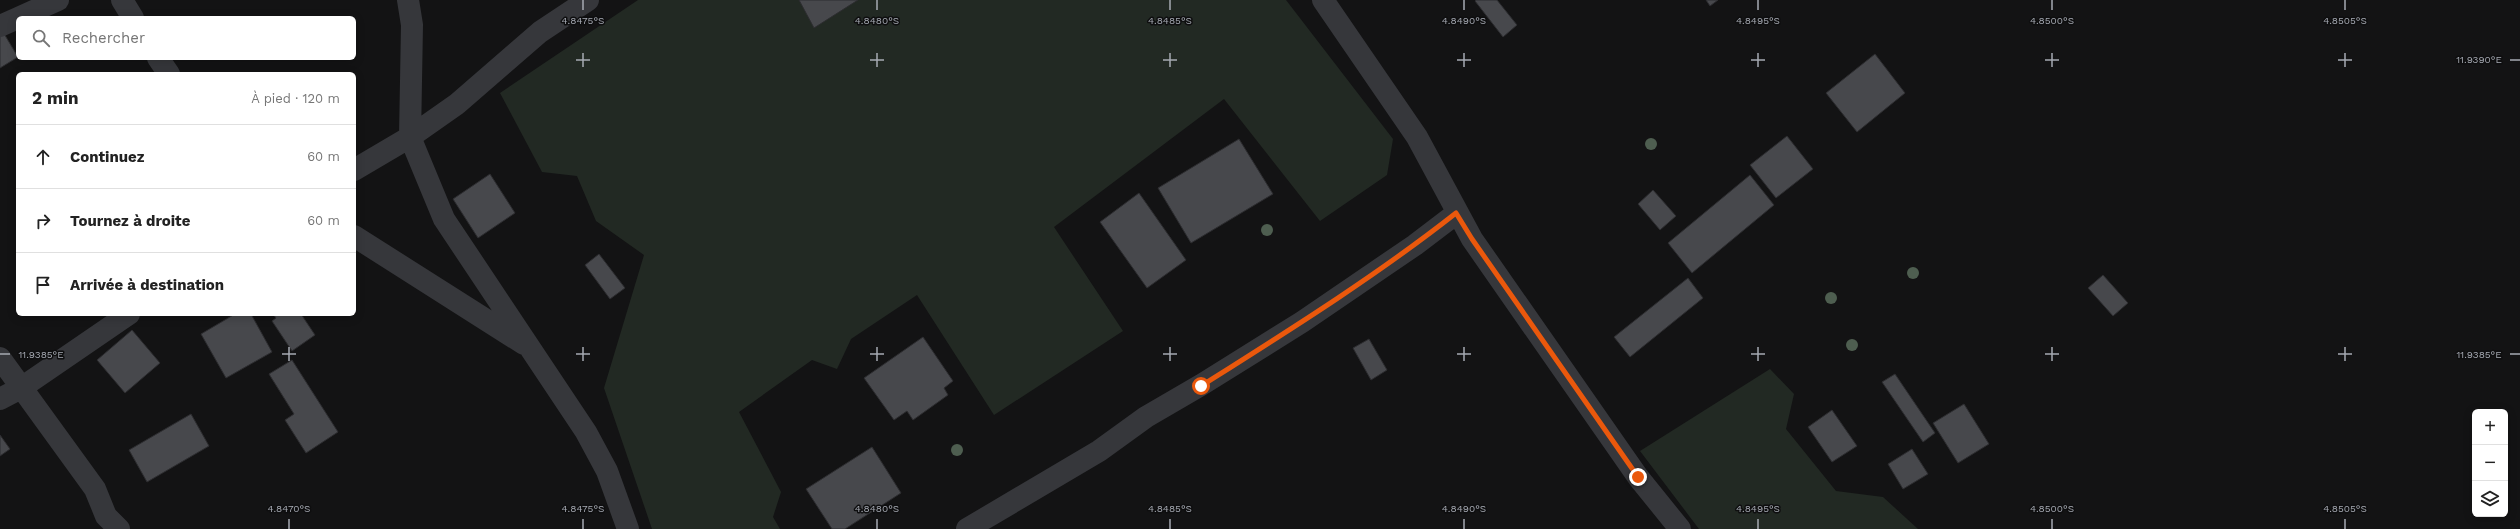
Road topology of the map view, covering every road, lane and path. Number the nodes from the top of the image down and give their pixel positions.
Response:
1 (58, 0) edge
2 (122, 0) edge
3 (408, 0) edge
4 (588, 0) edge
5 (1328, 2) edge
6 (22, 16) edge
7 (132, 16) edge
8 (16, 19) edge
9 (0, 26) edge
10 (159, 60) edge
11 (168, 72) edge
12 (410, 137) junction
13 (356, 169) edge
14 (1456, 213) junction
15 (356, 237) edge
16 (126, 316) edge
17 (530, 348) junction
18 (0, 358) edge
19 (21, 388) junction
20 (0, 399) edge
21 (119, 529) edge
22 (628, 529) edge
23 (967, 529) edge
24 (1680, 529) edge

1 - 6 street
2 - 7 street
3 - 12 street
4 - 12 street
5 - 14 street
8 - 9 street
10 - 11 street
12 - 13 street
12 - 17 street
14 - 23 street
14 - 24 street
15 - 17 street
16 - 19 street
17 - 22 street
18 - 19 street
19 - 20 street
19 - 21 street

